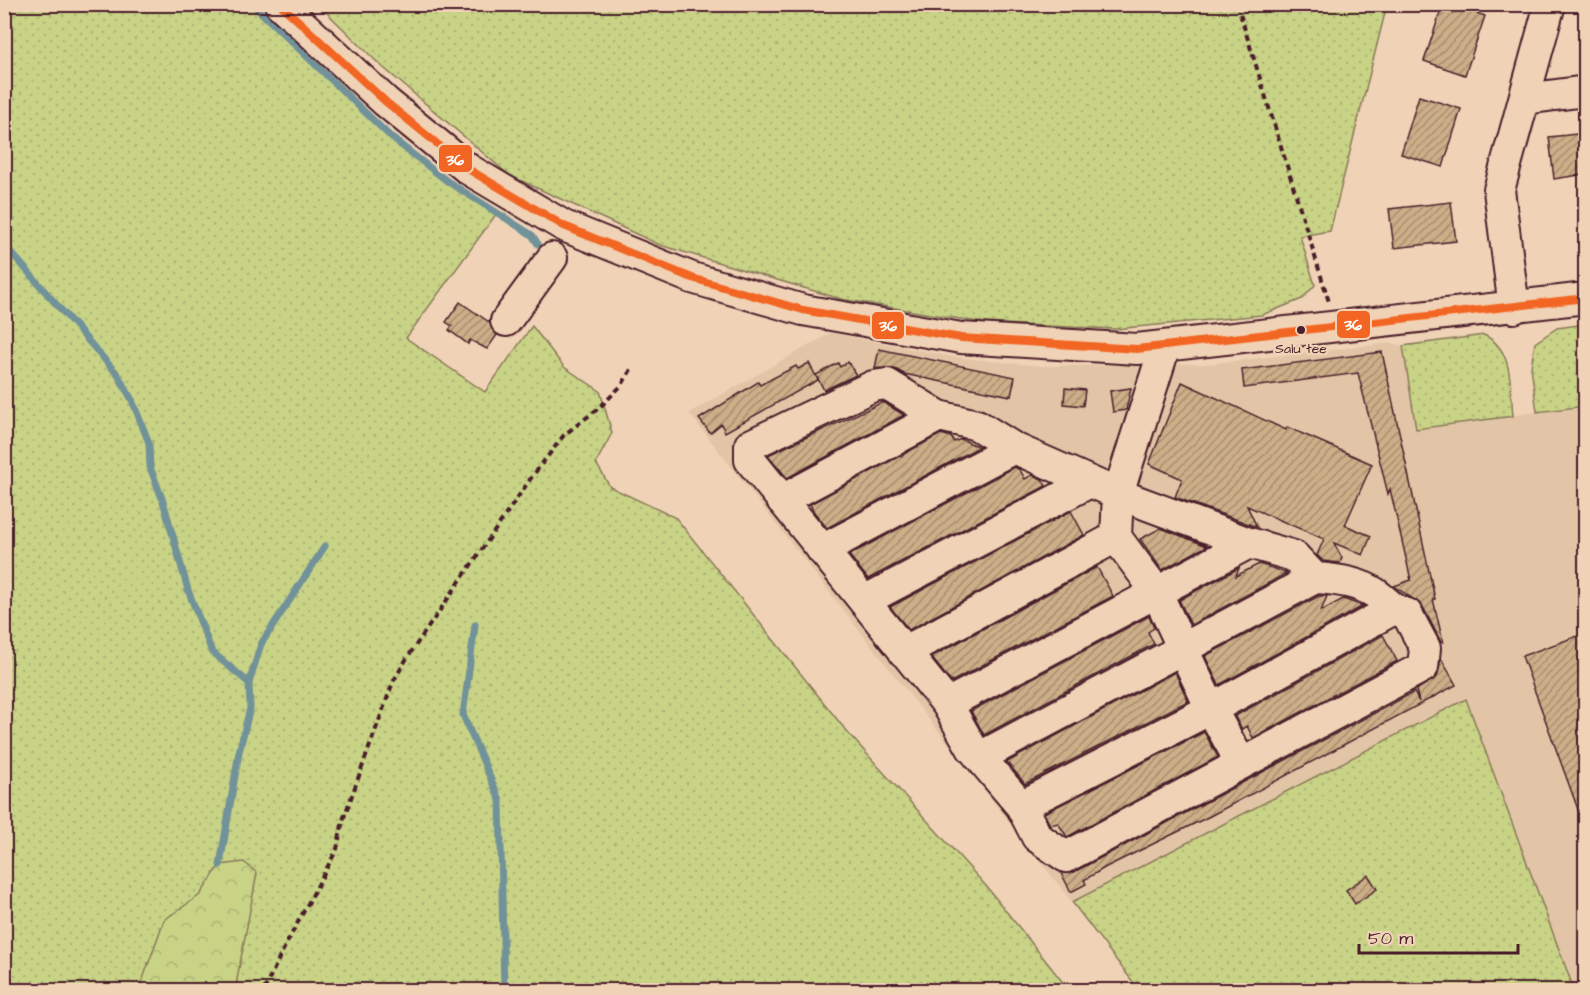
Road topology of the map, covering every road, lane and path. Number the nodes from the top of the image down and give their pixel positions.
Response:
1 (280, 4) edge
2 (1237, 4) edge
3 (1550, 4) edge
4 (1586, 92) edge
5 (1525, 99) junction
6 (552, 258) dead end
7 (1586, 298) edge
8 (1514, 308) junction
9 (506, 321) dead end
10 (1338, 327) junction
11 (1165, 346) junction
12 (633, 366) dead end
13 (939, 416) junction
14 (1014, 448) junction
15 (1090, 482) junction
16 (1118, 494) junction
17 (782, 500) junction
18 (1116, 537) junction
19 (1249, 543) junction
20 (822, 550) junction
21 (1315, 578) junction
22 (1156, 591) junction
23 (864, 601) junction
24 (1392, 610) junction
25 (1183, 650) junction
26 (904, 652) junction
27 (947, 704) junction
28 (1211, 709) junction
29 (980, 757) junction
30 (1241, 763) junction
31 (1021, 806) junction
32 (264, 990) edge

1 - 11 street
2 - 10 path
3 - 5 street
4 - 5 street
5 - 8 street
6 - 9 street
7 - 8 street
8 - 10 street
10 - 11 street
11 - 16 street
12 - 32 path
13 - 14 street
13 - 17 street
13 - 17 street
14 - 15 street
14 - 20 street
15 - 16 street
15 - 23 street
16 - 18 street
16 - 19 street
17 - 20 street
18 - 22 street
18 - 26 street
19 - 21 street
19 - 22 street
20 - 23 street
21 - 24 street
21 - 25 street
22 - 25 street
22 - 27 street
23 - 26 street
24 - 28 street
24 - 30 street
25 - 28 street
25 - 29 street
26 - 27 street
27 - 29 street
28 - 30 street
28 - 31 street
29 - 31 street
30 - 31 street

